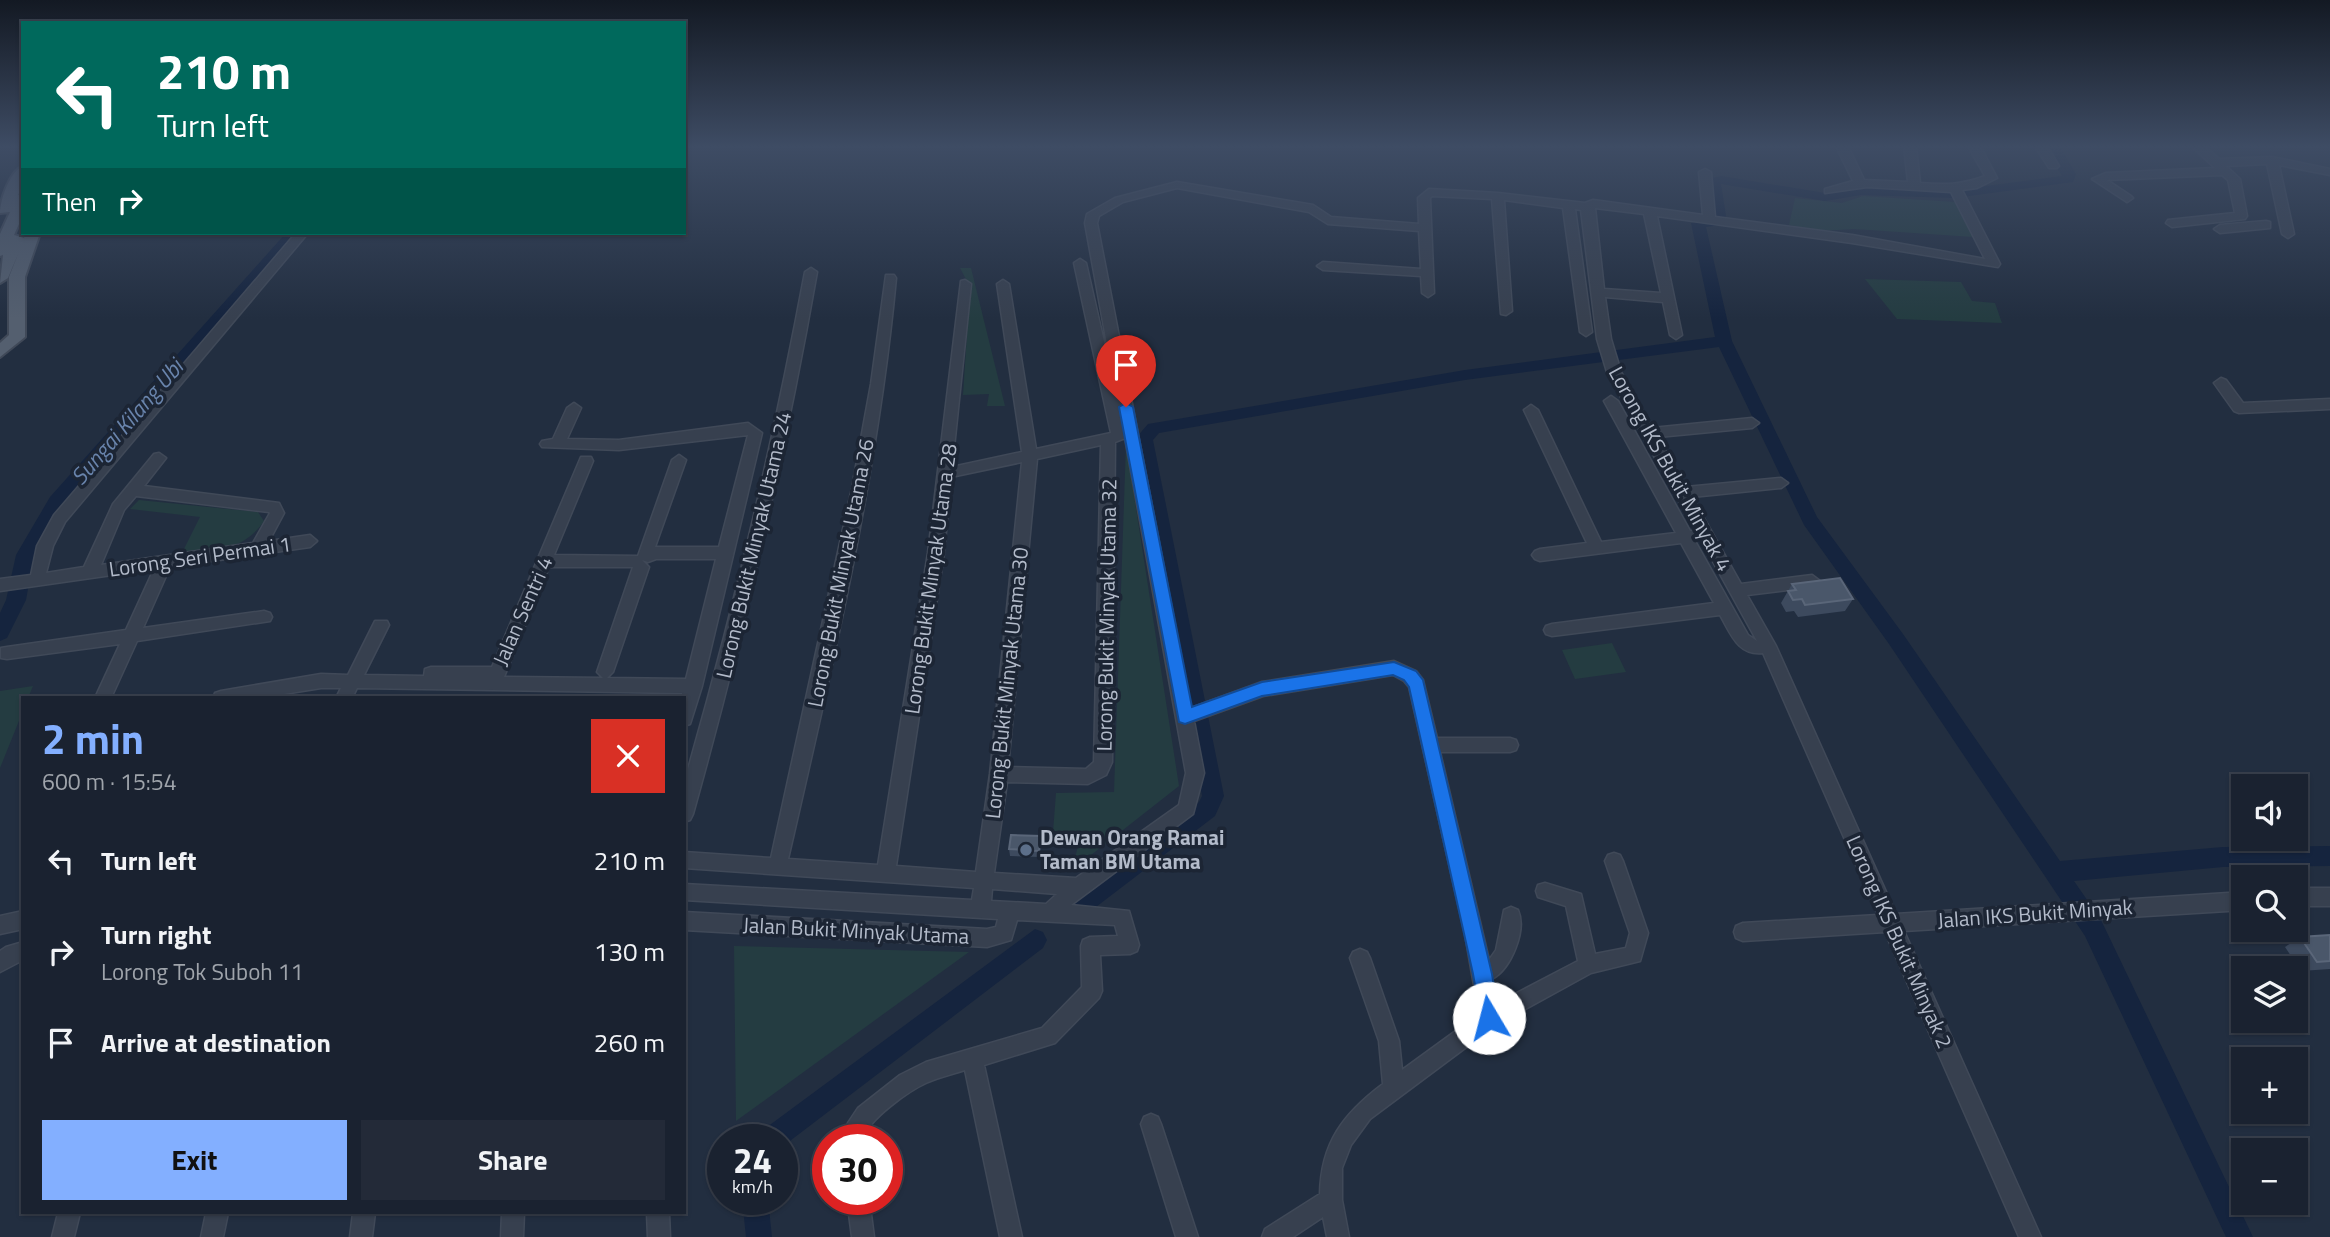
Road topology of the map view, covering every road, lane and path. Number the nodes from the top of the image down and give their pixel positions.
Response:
1 (10, 204) edge
2 (1112, 204) edge
3 (1278, 204) edge
4 (1424, 204) edge
5 (1499, 204) edge
6 (1559, 204) edge
7 (1711, 204) edge
8 (1963, 204) edge
9 (2239, 204) edge
10 (2281, 204) edge
11 (1569, 205) junction
12 (1590, 206) junction
13 (1650, 213) junction
14 (1714, 221) junction
15 (2266, 225) dead end
16 (1426, 228) junction
17 (21, 230) edge
18 (2288, 234) dead end
19 (32, 235) edge
20 (300, 235) edge
21 (0, 251) edge
22 (1080, 263) dead end
23 (1323, 265) dead end
24 (811, 272) dead end
25 (1427, 273) junction
26 (0, 278) edge
27 (890, 278) dead end
28 (965, 284) dead end
29 (1003, 284) dead end
30 (1428, 293) dead end
31 (1600, 293) junction
32 (1668, 298) junction
33 (1506, 311) dead end
34 (1586, 332) dead end
35 (1676, 335) dead end
36 (4, 348) edge
37 (2221, 383) dead end
38 (1611, 401) dead end
39 (2330, 404) edge
40 (574, 408) dead end
41 (1531, 410) dead end
42 (1752, 423) dead end
43 (1649, 433) junction
44 (1108, 440) junction
45 (1030, 456) junction
46 (159, 458) dead end
47 (679, 460) dead end
48 (586, 461) dead end
49 (947, 473) junction
50 (1781, 483) dead end
51 (131, 490) junction
52 (1683, 493) junction
53 (1706, 535) junction
54 (1685, 537) junction
55 (310, 541) dead end
56 (1597, 548) junction
57 (257, 549) junction
58 (1540, 555) dead end
59 (723, 558) junction
60 (644, 560) junction
61 (546, 561) junction
62 (164, 564) junction
63 (90, 572) junction
64 (1829, 579) edge
65 (35, 580) junction
66 (3, 585) edge
67 (1738, 590) junction
68 (1724, 608) junction
69 (264, 617) dead end
70 (381, 625) dead end
71 (1552, 630) dead end
72 (131, 637) junction
73 (1768, 646) junction
74 (7, 653) dead end
75 (605, 672) dead end
76 (401, 674) dead end
77 (353, 682) junction
78 (694, 686) junction
79 (721, 687) junction
80 (453, 692) edge
81 (559, 692) edge
82 (664, 692) edge
83 (104, 696) edge
84 (232, 696) edge
85 (345, 696) edge
86 (686, 712) edge
87 (1194, 713) junction
88 (1429, 745) junction
89 (1510, 745) dead end
90 (999, 774) junction
91 (686, 807) edge
92 (686, 860) edge
93 (1615, 861) dead end
94 (778, 865) junction
95 (886, 872) junction
96 (984, 880) junction
97 (1079, 887) junction
98 (1545, 891) dead end
99 (686, 892) edge
100 (2308, 897) edge
101 (2330, 897) edge
102 (2231, 902) edge
103 (980, 910) junction
104 (1009, 912) junction
105 (1050, 912) junction
106 (1511, 916) dead end
107 (21, 920) edge
108 (686, 921) edge
109 (1891, 923) junction
110 (0, 925) edge
111 (1743, 932) dead end
112 (21, 951) edge
113 (1360, 958) dead end
114 (0, 963) edge
115 (1588, 965) junction
116 (1483, 974) junction
117 (1489, 1018) junction
118 (973, 1059) junction
119 (1394, 1089) junction
120 (859, 1124) edge
121 (1150, 1124) dead end
122 (1331, 1200) junction
123 (69, 1214) edge
124 (217, 1214) edge
125 (364, 1214) edge
126 (513, 1214) edge
127 (658, 1214) edge
128 (860, 1215) edge
129 (63, 1237) edge
130 (212, 1237) edge
131 (361, 1237) edge
132 (512, 1237) edge
133 (659, 1237) edge
134 (863, 1237) edge
135 (1011, 1237) edge
136 (1187, 1237) edge
137 (1273, 1237) edge
138 (1338, 1237) edge
139 (2030, 1237) edge

1 - 21 main road
2 - 87 street
3 - 16 street
4 - 16 street
5 - 33 street
6 - 11 street
7 - 14 street
8 - 14 street
9 - 15 street
10 - 18 street
11 - 12 street
11 - 34 street
12 - 13 street
12 - 31 street, Lorong IKS Bukit Minyak 4
13 - 14 street
13 - 32 street
16 - 25 street
17 - 26 main road
19 - 36 main road
20 - 65 street
22 - 44 street, Lorong Bukit Minyak Utama 32
23 - 25 street
24 - 79 street, Lorong Bukit Minyak Utama 24
25 - 30 street
27 - 94 street, Lorong Bukit Minyak Utama 26
28 - 49 street, Lorong Bukit Minyak Utama 28
29 - 45 street, Lorong Bukit Minyak Utama 30
31 - 32 street
31 - 43 street, Lorong IKS Bukit Minyak 4
32 - 35 street
37 - 39 street
38 - 54 street
40 - 59 street
41 - 56 street
42 - 43 street
43 - 52 street, Lorong IKS Bukit Minyak 4
44 - 45 street
44 - 90 street, Lorong Bukit Minyak Utama 32
45 - 49 street
45 - 90 street, Lorong Bukit Minyak Utama 30
46 - 51 street, Lorong Seri Permai 1
47 - 60 street
48 - 61 street, Jalan Sentri 4
49 - 95 street, Lorong Bukit Minyak Utama 28
50 - 52 street
51 - 57 street
51 - 63 street, Lorong Seri Permai 1
52 - 53 street, Lorong IKS Bukit Minyak 4
53 - 54 street
53 - 67 street, Lorong IKS Bukit Minyak 4
54 - 56 street
54 - 68 street
55 - 57 street, Lorong Seri Permai 1
56 - 58 street
57 - 62 street, Lorong Seri Permai 1
59 - 60 street
59 - 78 street
60 - 61 street
60 - 75 street
61 - 76 street, Jalan Sentri 4
62 - 63 street, Lorong Seri Permai 1
62 - 72 street
63 - 65 street, Lorong Seri Permai 1
64 - 67 street
65 - 66 street, Lorong Seri Permai 1
67 - 73 street, Lorong IKS Bukit Minyak 4
68 - 71 street
68 - 73 street
69 - 72 street
70 - 77 street
72 - 74 street
72 - 83 street
73 - 109 street, Lorong IKS Bukit Minyak 2
77 - 80 street
77 - 84 street
77 - 85 street
78 - 79 street
78 - 82 street
78 - 86 street
79 - 91 street, Lorong Bukit Minyak Utama 24
80 - 81 street
81 - 82 street
87 - 88 street
87 - 97 street
88 - 89 street
88 - 116 street
90 - 96 street, Lorong Bukit Minyak Utama 30
92 - 94 street
93 - 115 street
94 - 95 street
95 - 96 street
96 - 97 street
96 - 103 street, Lorong Bukit Minyak Utama 30
97 - 105 street
98 - 115 street
99 - 103 street, Jalan Bukit Minyak Utama
100 - 101 street
102 - 109 street, Jalan IKS Bukit Minyak
103 - 104 street, Jalan Bukit Minyak Utama
104 - 105 street, Jalan Bukit Minyak Utama
104 - 108 street, Jalan Bukit Minyak Utama
105 - 118 street, Jalan Bukit Minyak Utama
106 - 116 street
107 - 110 street
109 - 111 street, Jalan IKS Bukit Minyak
109 - 139 street, Lorong IKS Bukit Minyak 2
112 - 114 street
113 - 119 street
115 - 117 street
116 - 117 street
117 - 119 street
118 - 120 street
118 - 135 street
119 - 122 street
121 - 136 street
122 - 137 street
122 - 138 street
123 - 129 street
124 - 130 street
125 - 131 street
126 - 132 street
127 - 133 street
128 - 134 street

